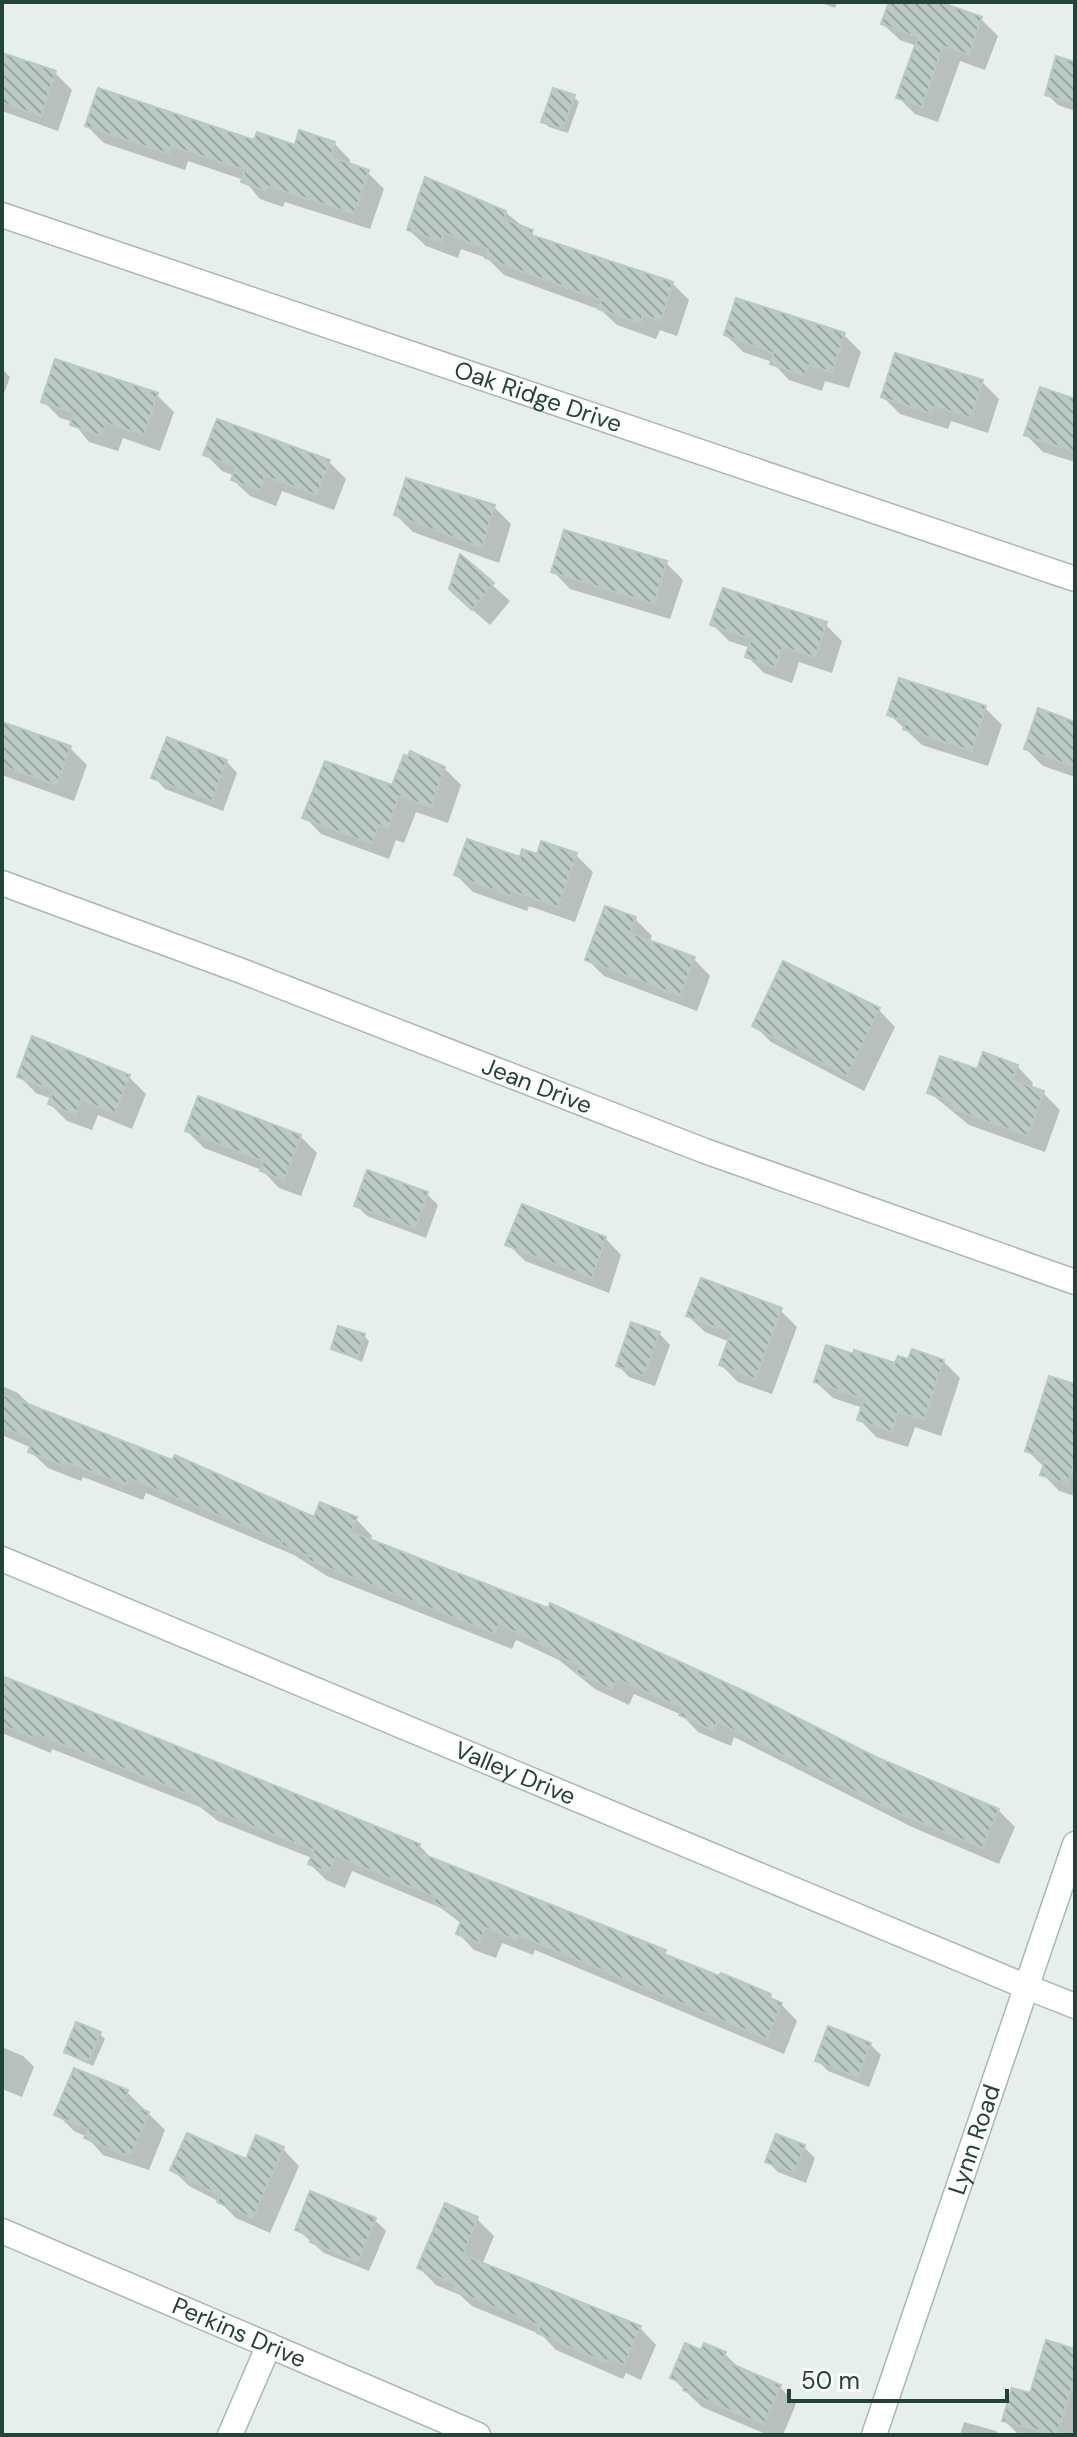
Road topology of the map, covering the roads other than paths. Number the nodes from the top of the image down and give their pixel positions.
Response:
1 (2, 215) edge
2 (1075, 579) edge
3 (2, 883) edge
4 (1075, 1282) edge
5 (2, 1559) edge
6 (1075, 1844) edge
7 (1027, 1987) junction
8 (1075, 2006) edge
9 (2, 2231) edge
10 (269, 2345) junction
11 (230, 2435) edge
12 (478, 2435) edge
13 (874, 2435) edge

1 - 2 street, Oak Ridge Drive
3 - 4 street, Jean Drive
5 - 7 street, Valley Drive
6 - 7 street, Lynn Road
7 - 8 street, Valley Drive
7 - 13 street, Lynn Road
9 - 10 street, Perkins Drive
10 - 11 street
10 - 12 street, Perkins Drive

